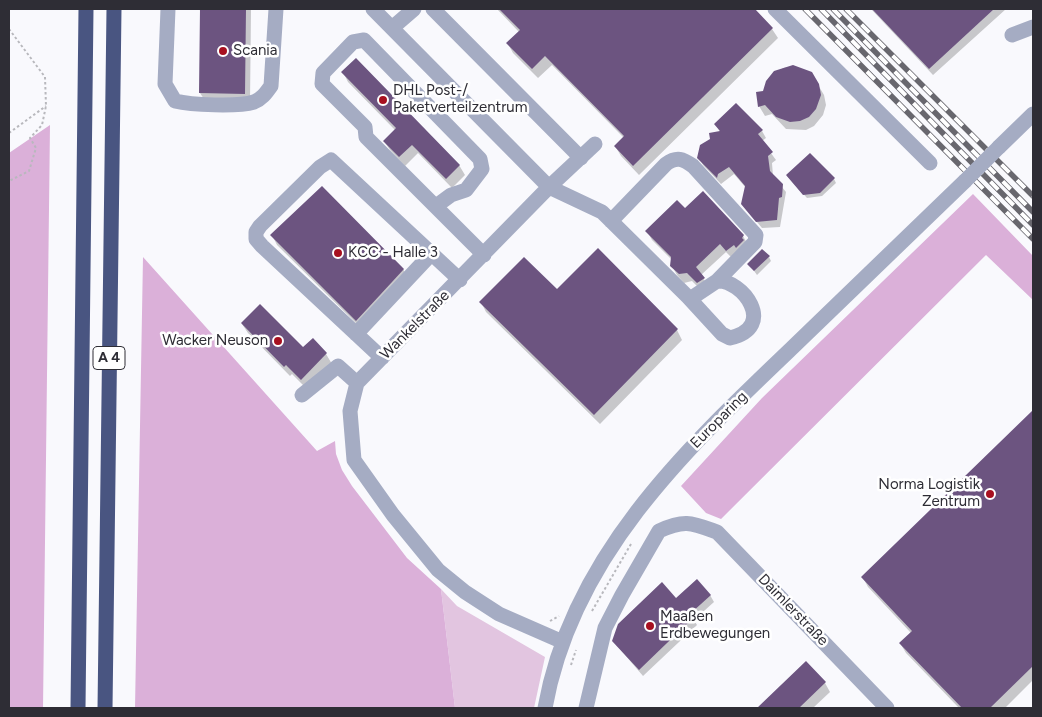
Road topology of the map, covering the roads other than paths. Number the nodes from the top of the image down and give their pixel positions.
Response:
1 (86, 9) edge
2 (114, 9) edge
3 (168, 9) edge
4 (276, 9) edge
5 (373, 9) edge
6 (414, 9) edge
7 (433, 9) edge
8 (775, 9) edge
9 (1033, 27) edge
10 (392, 28) junction
11 (1012, 35) dead end
12 (1033, 114) edge
13 (595, 144) dead end
14 (581, 158) junction
15 (930, 163) dead end
16 (550, 187) junction
17 (436, 206) junction
18 (611, 221) junction
19 (432, 253) junction
20 (484, 255) junction
21 (460, 280) junction
22 (717, 281) junction
23 (688, 297) junction
24 (356, 334) junction
25 (382, 358) junction
26 (358, 383) junction
27 (302, 395) dead end
28 (563, 642) junction
29 (78, 708) edge
30 (105, 708) edge
31 (545, 708) edge
32 (586, 708) edge
33 (887, 708) edge

1 - 29 highway, A 4
2 - 30 highway, A 4
3 - 4 street
5 - 10 street
6 - 10 street
7 - 14 street
8 - 15 street
9 - 11 street
10 - 16 street
12 - 28 street, Europaring, bridge
13 - 14 street, Wankelstraße
14 - 16 street, Wankelstraße
16 - 18 street
16 - 20 street, Wankelstraße
17 - 17 street
17 - 20 street
18 - 22 street
18 - 23 street
19 - 21 street
19 - 24 street
19 - 24 street
20 - 21 street, Wankelstraße
21 - 25 street, Wankelstraße
22 - 23 street
22 - 23 street
24 - 25 street
25 - 26 street, Wankelstraße
26 - 27 street
26 - 28 street, Wankelstraße
28 - 31 street, Europaring
32 - 33 street, Daimlerstraße

